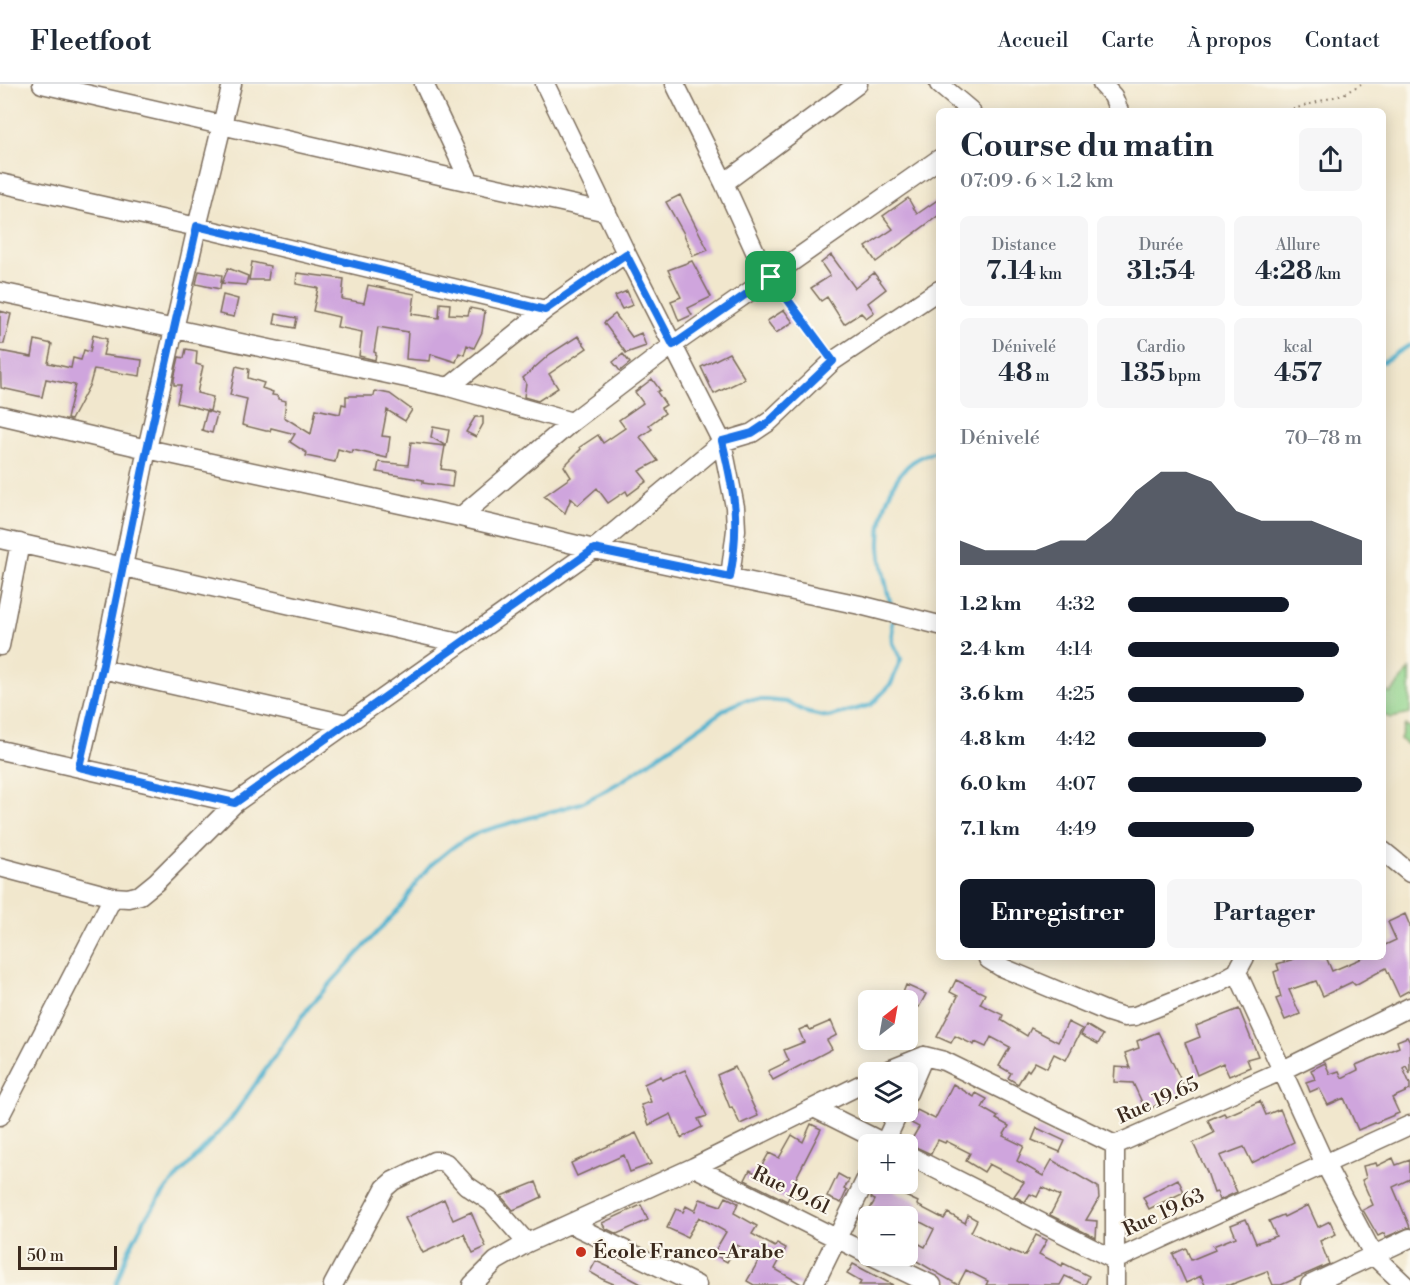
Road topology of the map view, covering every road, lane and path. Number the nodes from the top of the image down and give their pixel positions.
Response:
1 (42, 84) edge
2 (124, 84) edge
3 (232, 84) edge
4 (424, 84) edge
5 (545, 84) edge
6 (858, 84) edge
7 (939, 84) edge
8 (1102, 84) edge
9 (1361, 84) edge
10 (682, 87) edge
11 (120, 102) junction
12 (967, 108) edge
13 (1118, 108) edge
14 (1297, 108) edge
15 (223, 125) junction
16 (936, 161) edge
17 (470, 182) junction
18 (0, 183) edge
19 (724, 183) junction
20 (607, 212) junction
21 (197, 226) junction
22 (626, 254) junction
23 (770, 279) junction
24 (0, 292) edge
25 (936, 292) edge
26 (545, 310) junction
27 (174, 330) junction
28 (673, 345) junction
29 (833, 361) junction
30 (449, 387) junction
31 (0, 415) edge
32 (572, 422) junction
33 (722, 441) junction
34 (147, 449) junction
35 (460, 517) junction
36 (0, 539) edge
37 (20, 543) junction
38 (594, 549) junction
39 (124, 566) junction
40 (730, 577) junction
41 (936, 624) edge
42 (459, 643) junction
43 (0, 646) edge
44 (102, 669) junction
45 (346, 724) junction
46 (0, 750) edge
47 (79, 767) junction
48 (235, 803) junction
49 (1387, 860) edge
50 (1, 870) edge
51 (1410, 873) edge
52 (113, 897) junction
53 (990, 960) edge
54 (1241, 965) edge
55 (1410, 1007) edge
56 (924, 1056) junction
57 (909, 1062) edge
58 (918, 1070) edge
59 (1283, 1070) junction
60 (858, 1086) edge
61 (814, 1108) junction
62 (0, 1116) edge
63 (1410, 1125) edge
64 (865, 1134) edge
65 (1115, 1145) junction
66 (918, 1160) edge
67 (1325, 1164) junction
68 (694, 1167) junction
69 (859, 1194) edge
70 (571, 1224) junction
71 (837, 1238) junction
72 (1410, 1238) edge
73 (527, 1244) junction
74 (858, 1249) edge
75 (1374, 1256) junction
76 (1115, 1260) junction
77 (893, 1266) edge
78 (333, 1285) edge
79 (472, 1285) edge
80 (697, 1285) edge
81 (814, 1285) edge
82 (932, 1285) edge
83 (1115, 1285) edge
84 (1310, 1285) edge
85 (1405, 1285) edge

1 - 11 street
2 - 11 street
3 - 15 street
4 - 17 street
5 - 20 street
6 - 19 street
7 - 12 street
8 - 13 street
9 - 14 path
10 - 19 street
11 - 15 street
15 - 17 street
15 - 21 street
16 - 23 street
17 - 20 street
18 - 21 street
19 - 23 street
20 - 22 street
21 - 26 street
21 - 27 street
22 - 26 street
22 - 28 street
23 - 28 street
23 - 29 path
24 - 27 street
25 - 29 street
26 - 30 street
27 - 30 street
27 - 34 street
28 - 32 street
28 - 33 street
29 - 33 street
30 - 32 street
31 - 34 street
32 - 35 street
33 - 38 street
33 - 40 street
34 - 35 street
34 - 39 street
35 - 38 street
36 - 37 street
37 - 39 street
37 - 43 street
38 - 40 street
38 - 42 street
39 - 42 street
39 - 44 street
40 - 41 street
42 - 45 street
44 - 45 street
44 - 47 street
45 - 48 street
46 - 47 street
47 - 48 street
48 - 52 street
49 - 51 street
50 - 52 street
52 - 62 street
53 - 54 street
54 - 59 street
55 - 59 street, Rue 19.65
56 - 57 street
56 - 58 street
56 - 65 street, Rue 19.65
59 - 65 street, Rue 19.65
59 - 67 street
60 - 61 street
61 - 64 street
61 - 68 street
63 - 67 street, Rue 19.63
65 - 76 street
66 - 76 street, Rue 19.63
67 - 75 street
67 - 76 street, Rue 19.63
68 - 70 street
68 - 71 street, Rue 19.61
69 - 71 street
70 - 73 street
70 - 80 street
71 - 74 street, Rue 19.61
71 - 81 street
72 - 75 street
73 - 78 street
73 - 79 street
75 - 84 street
75 - 85 street
76 - 83 street
77 - 82 street, Rue 19.61

